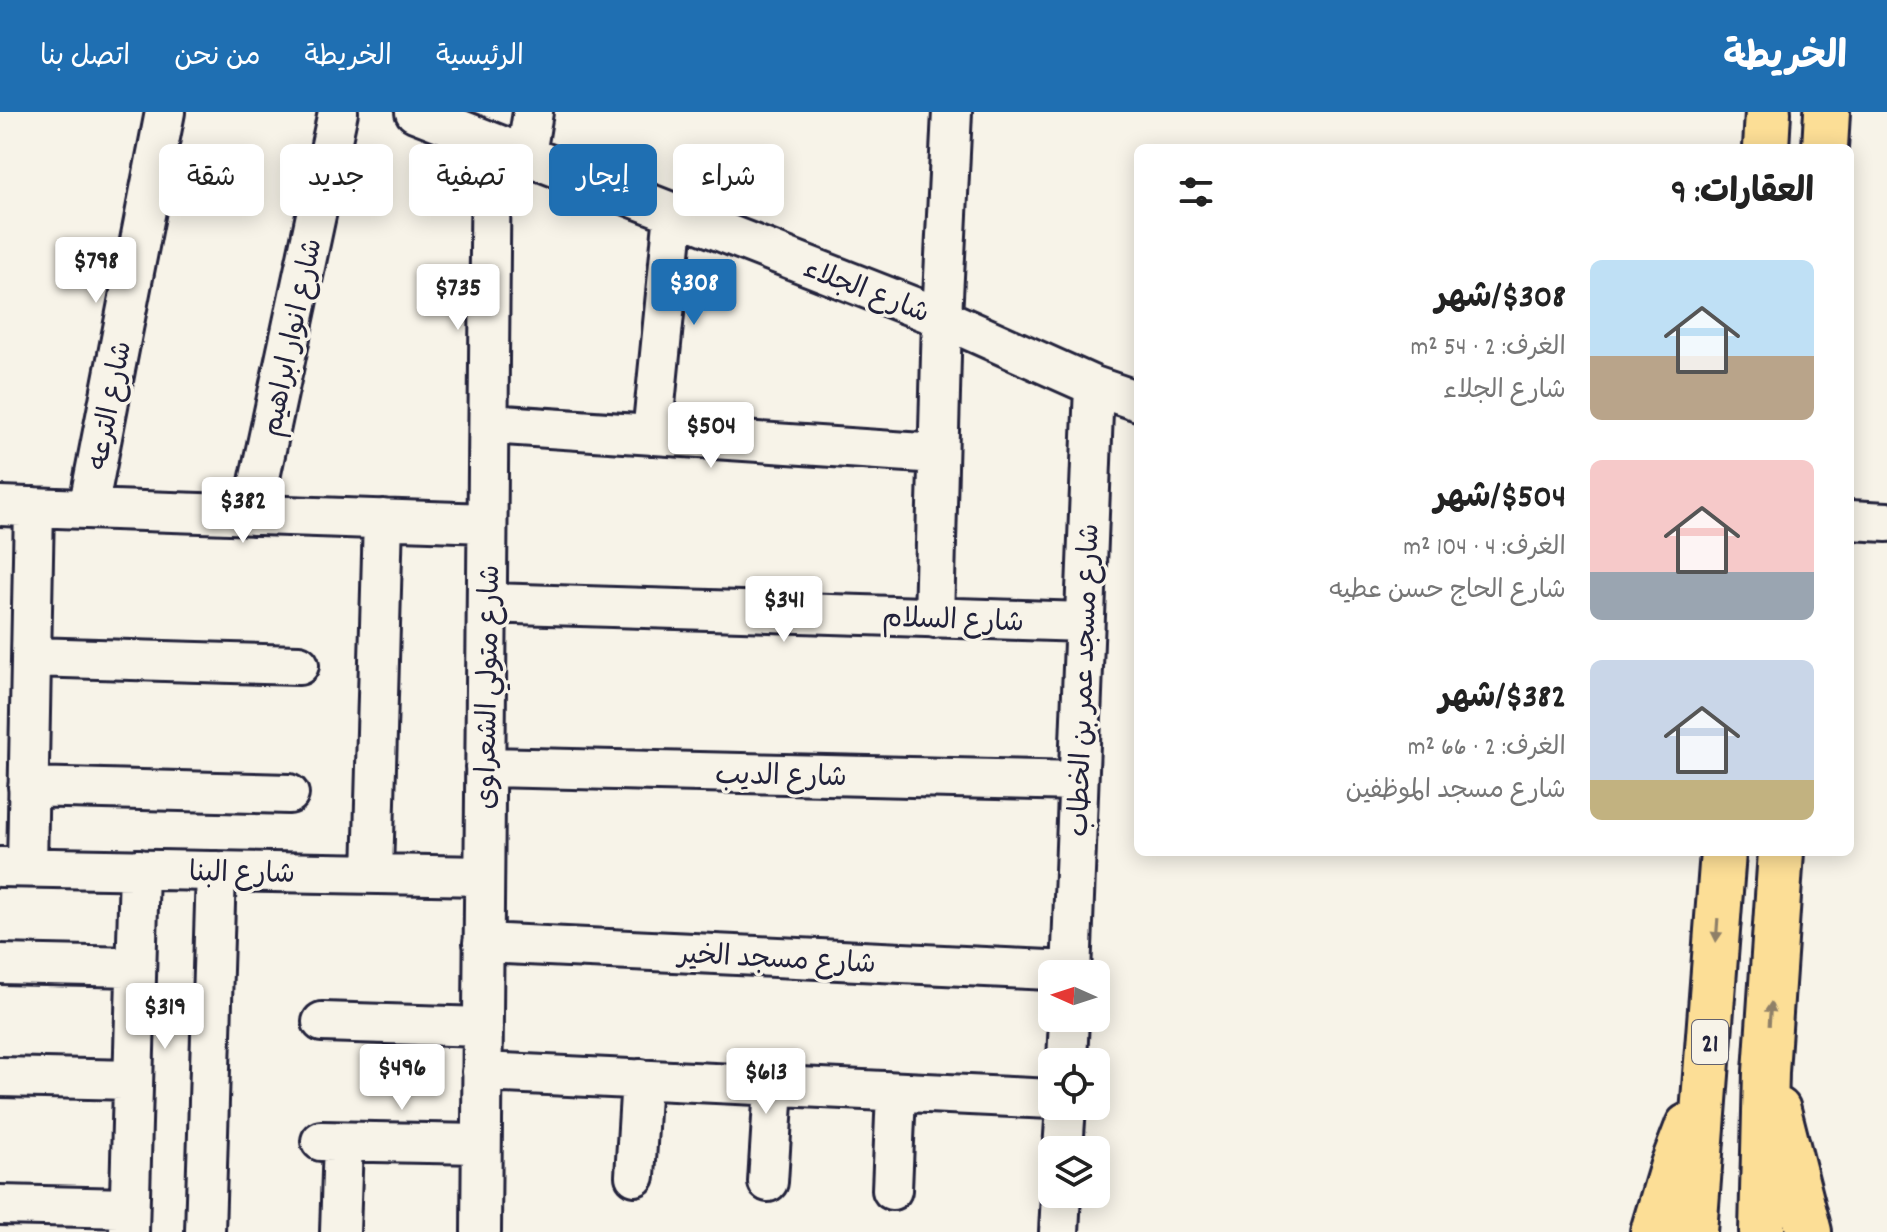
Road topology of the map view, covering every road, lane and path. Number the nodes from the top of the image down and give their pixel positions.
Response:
1 (165, 112) edge
2 (338, 112) edge
3 (415, 112) edge
4 (533, 112) edge
5 (952, 112) edge
6 (1768, 112) edge
7 (1827, 112) edge
8 (491, 142) junction
9 (496, 144) edge
10 (528, 144) edge
11 (1766, 144) edge
12 (1825, 144) edge
13 (533, 158) edge
14 (673, 213) edge
15 (674, 216) edge
16 (682, 216) edge
17 (942, 318) junction
18 (1094, 386) junction
19 (1134, 400) edge
20 (489, 424) junction
21 (652, 435) junction
22 (938, 454) junction
23 (17, 506) edge
24 (88, 509) junction
25 (252, 515) junction
26 (383, 519) junction
27 (1854, 520) edge
28 (1887, 522) edge
29 (487, 523) junction
30 (487, 603) junction
31 (934, 618) junction
32 (1084, 622) junction
33 (31, 657) junction
34 (299, 665) dead end
35 (485, 767) junction
36 (1078, 781) junction
37 (28, 787) junction
38 (289, 794) dead end
39 (1723, 856) edge
40 (1781, 856) edge
41 (14, 867) edge
42 (139, 869) junction
43 (216, 871) junction
44 (373, 873) junction
45 (484, 876) junction
46 (483, 943) junction
47 (1071, 960) edge
48 (0, 964) edge
49 (136, 967) junction
50 (1038, 971) edge
51 (322, 1022) dead end
52 (483, 1027) junction
53 (482, 1072) junction
54 (1766, 1072) junction
55 (1708, 1075) junction
56 (0, 1077) edge
57 (641, 1079) junction
58 (133, 1080) junction
59 (774, 1086) junction
60 (896, 1092) junction
61 (1038, 1098) edge
62 (481, 1144) junction
63 (635, 1176) dead end
64 (768, 1182) dead end
65 (892, 1190) dead end
66 (0, 1205) edge
67 (1060, 1208) edge
68 (129, 1220) edge
69 (205, 1232) edge
70 (340, 1232) edge
71 (481, 1232) edge
72 (1059, 1232) edge
73 (1653, 1232) edge
74 (1694, 1232) edge
75 (1762, 1232) edge
76 (1809, 1232) edge

1 - 24 street, شارع الترعه
2 - 25 street, شارع انوار ابراهيم
3 - 8 street, شارع الجلاء
4 - 10 street
5 - 17 street
6 - 11 highway
7 - 12 highway
8 - 9 street, شارع الجلاء
8 - 20 street, شارع متولي الشعراوى
13 - 14 street, شارع الجلاء
15 - 21 street
16 - 17 street, شارع الجلاء
17 - 18 street, شارع الجلاء
17 - 22 street
18 - 19 street, شارع الجلاء
18 - 32 street, شارع مسجد عمر بن الخطاب
20 - 21 street
20 - 29 street, شارع متولي الشعراوى
21 - 22 street
22 - 31 street
23 - 24 street
23 - 33 street
24 - 25 street
25 - 26 street
26 - 29 street
26 - 44 street
27 - 28 street
29 - 30 street, شارع متولي الشعراوى
30 - 31 street, شارع السلام
30 - 35 street, شارع متولي الشعراوى
31 - 32 street, شارع السلام
32 - 36 street, شارع مسجد عمر بن الخطاب
33 - 34 street
33 - 37 street
35 - 36 street, شارع الديب
35 - 45 street, شارع متولي الشعراوى
36 - 47 street, شارع مسجد عمر بن الخطاب
37 - 38 street
37 - 41 street
39 -> 55 highway, 21
54 -> 40 highway, 21
41 - 42 street, شارع البنا
42 - 43 street, شارع البنا
42 - 49 street
43 - 44 street, شارع البنا
43 - 69 street
44 - 45 street, شارع البنا
45 - 46 street, شارع متولي الشعراوى
46 - 50 street, شارع مسجد الخير
46 - 52 street, شارع متولي الشعراوى
48 - 49 street
49 - 58 street
51 - 52 street
52 - 53 street, شارع متولي الشعراوى
53 - 57 street
53 - 62 street, شارع متولي الشعراوى
54 - 75 highway, 21
54 - 76 highway
55 - 73 highway
55 - 74 highway, 21
56 - 58 street
57 - 59 street
57 - 63 street
58 - 68 street
59 - 60 street
59 - 64 street
60 - 61 street
60 - 65 street
62 - 70 street
62 - 71 street, شارع متولي الشعراوى
66 - 68 street
67 - 72 street

